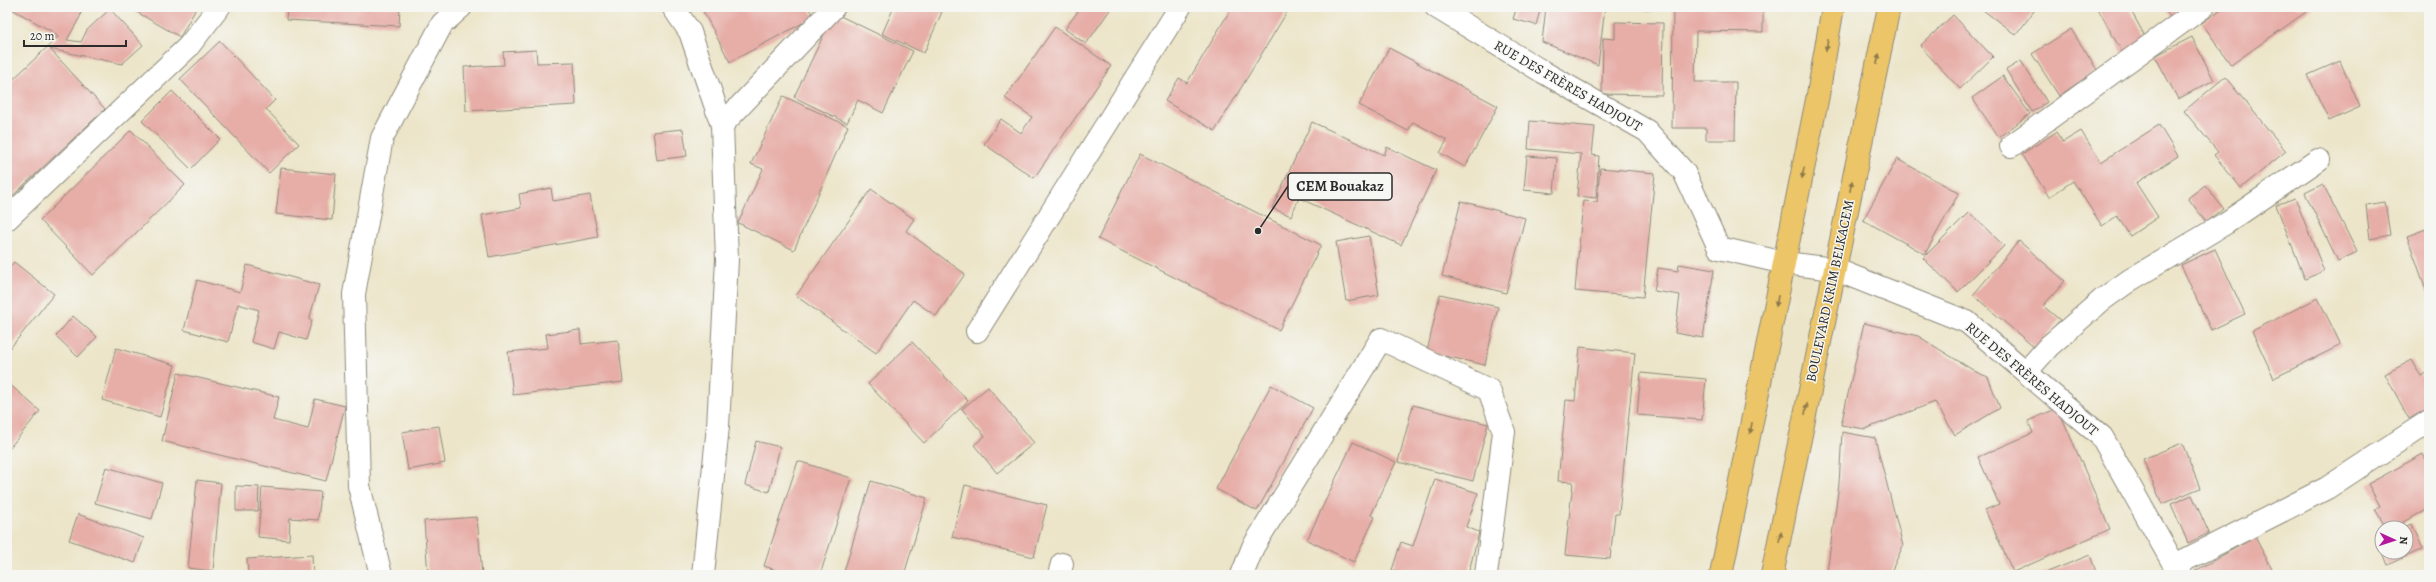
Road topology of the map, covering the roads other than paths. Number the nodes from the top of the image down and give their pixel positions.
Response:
1 (219, 7) edge
2 (461, 7) edge
3 (673, 7) edge
4 (834, 7) edge
5 (1180, 7) edge
6 (1436, 7) edge
7 (1834, 7) edge
8 (1889, 7) edge
9 (2203, 7) edge
10 (722, 125) junction
11 (2011, 146) dead end
12 (2318, 160) dead end
13 (7, 220) edge
14 (1784, 263) junction
15 (1834, 269) junction
16 (977, 331) dead end
17 (2026, 372) junction
18 (2429, 422) edge
19 (2177, 570) edge
20 (380, 575) edge
21 (703, 575) edge
22 (1242, 575) edge
23 (1486, 575) edge
24 (1721, 575) edge
25 (1772, 575) edge

1 - 13 street
2 - 20 street
3 - 10 street
4 - 10 street
5 - 16 street
6 - 14 street, RUE DES FRÈRES HADJOUT
7 -> 14 main road
15 -> 8 main road, BOULEVARD KRIM BELKACEM
9 - 11 street
10 - 21 street
12 - 17 street
14 - 15 street, RUE DES FRÈRES HADJOUT
14 -> 24 main road
15 - 17 street, RUE DES FRÈRES HADJOUT
25 -> 15 main road, BOULEVARD KRIM BELKACEM
17 - 19 street, RUE DES FRÈRES HADJOUT
18 - 19 street
22 - 23 street

